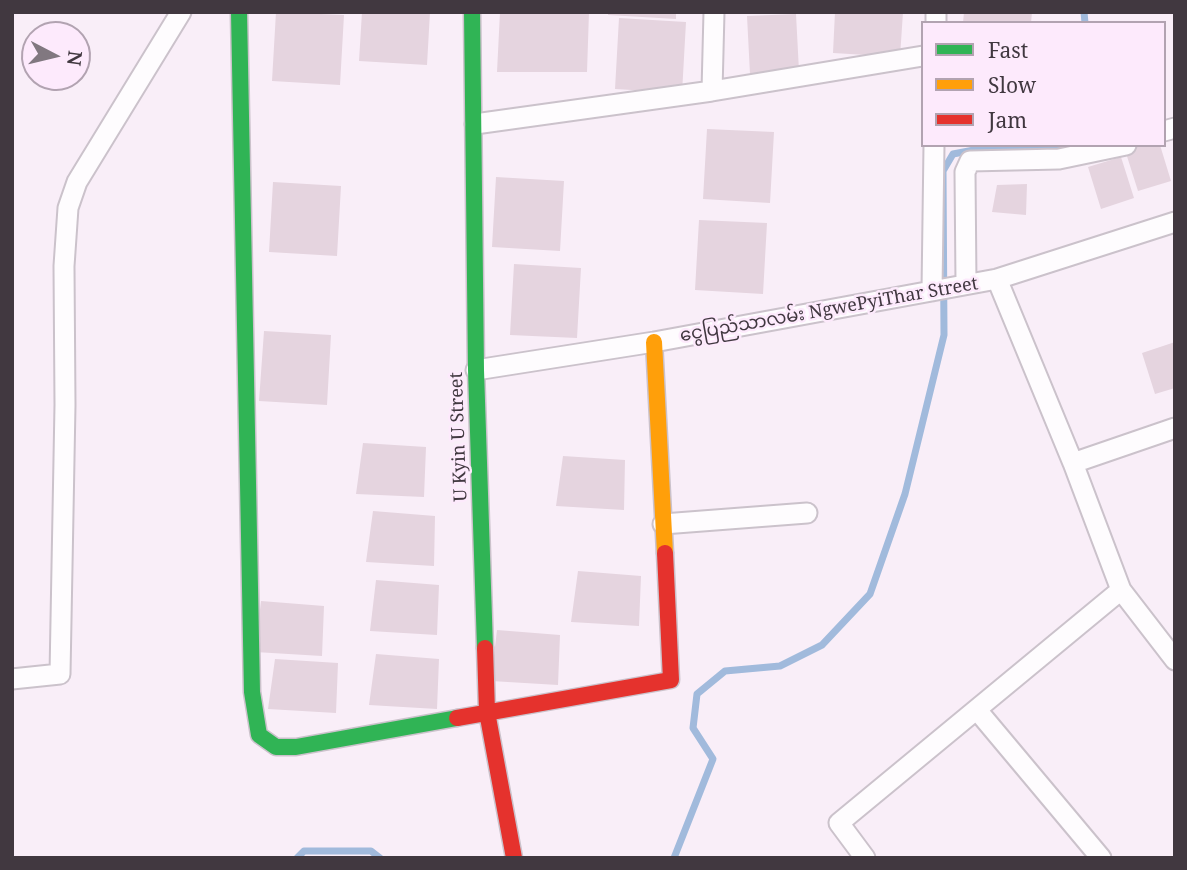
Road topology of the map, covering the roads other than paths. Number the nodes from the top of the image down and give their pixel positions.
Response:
1 (181, 12) edge
2 (239, 12) edge
3 (472, 12) edge
4 (714, 12) edge
5 (921, 55) edge
6 (712, 91) junction
7 (475, 124) junction
8 (934, 147) edge
9 (1116, 147) edge
10 (1175, 222) edge
11 (997, 279) junction
12 (966, 284) junction
13 (932, 291) junction
14 (654, 342) junction
15 (476, 370) junction
16 (1175, 428) edge
17 (1073, 463) junction
18 (807, 513) dead end
19 (663, 524) junction
20 (1121, 590) junction
21 (1175, 660) edge
22 (12, 679) edge
23 (976, 710) junction
24 (486, 712) junction
25 (514, 858) edge
26 (865, 858) edge
27 (1101, 858) edge

1 - 22 street
2 - 24 street
3 - 7 street, U Kyin U Street
4 - 6 street
5 - 6 street
6 - 7 street
7 - 15 street, U Kyin U Street
8 - 13 street
9 - 12 street
10 - 11 street, ငွေပြည်သာလမ်း NgwePyiThar Street
11 - 12 street, ငွေပြည်သာလမ်း NgwePyiThar Street
11 - 17 street
12 - 13 street, ငွေပြည်သာလမ်း NgwePyiThar Street
13 - 14 street, ငွေပြည်သာလမ်း NgwePyiThar Street
14 - 15 street, ငွေပြည်သာလမ်း NgwePyiThar Street
14 - 19 street
15 - 24 street, U Kyin U Street
16 - 17 street
17 - 20 street
18 - 19 street
19 - 24 street
20 - 21 street
20 - 23 street
23 - 26 street
23 - 27 street
24 - 25 street, U Kyin U Street

